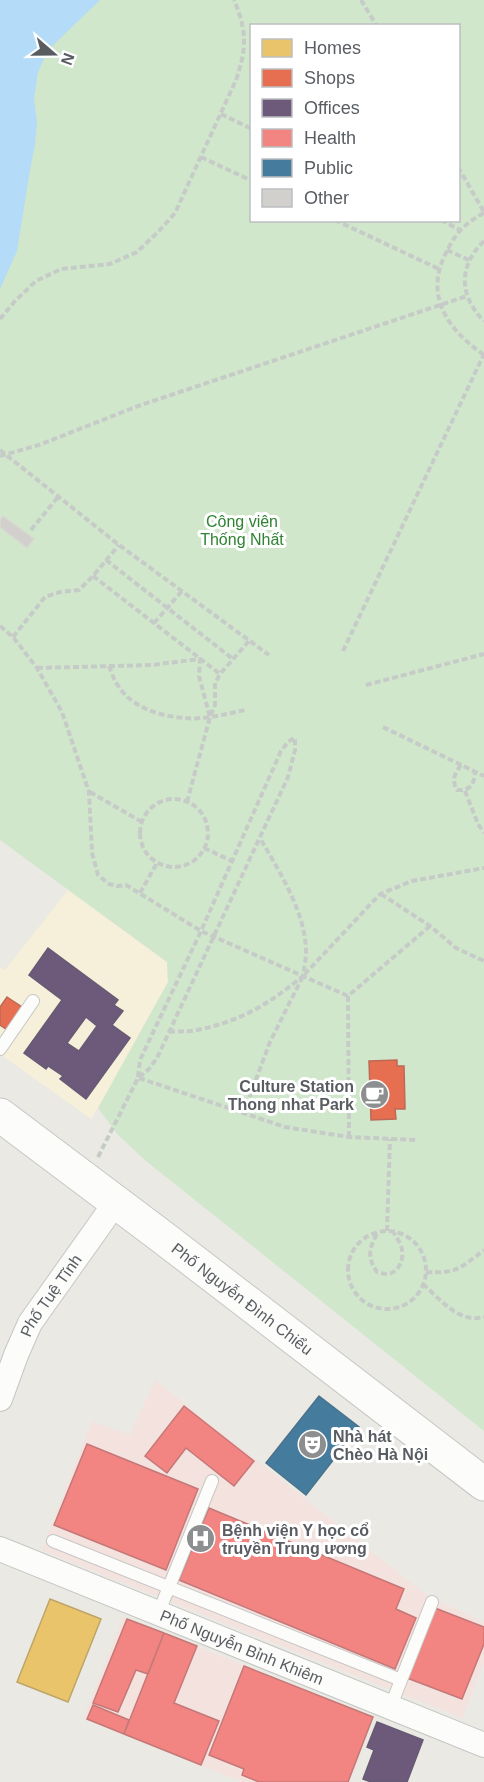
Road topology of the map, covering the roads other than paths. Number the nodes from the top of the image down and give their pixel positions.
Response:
1 (33, 1000) dead end
2 (0, 1049) edge
3 (0, 1115) edge
4 (116, 1202) junction
5 (8, 1350) edge
6 (0, 1399) edge
7 (212, 1481) dead end
8 (484, 1484) edge
9 (53, 1541) dead end
10 (0, 1549) edge
11 (169, 1587) junction
12 (432, 1602) dead end
13 (158, 1614) junction
14 (401, 1680) junction
15 (390, 1708) junction
16 (484, 1745) edge

1 - 2 lane
3 - 4 street, Phố Nguyễn Đình Chiểu
4 - 5 street, Phố Tuệ Tĩnh
4 - 8 street, Phố Nguyễn Đình Chiểu
5 - 6 street, Phố Tuệ Tĩnh
7 - 11 lane
9 - 11 lane
10 - 13 street, Phố Nguyễn Bỉnh Khiêm
11 - 13 lane
11 - 14 lane
12 - 14 lane
13 - 15 street, Phố Nguyễn Bỉnh Khiêm
14 - 15 lane
15 - 16 street, Phố Nguyễn Bỉnh Khiêm

